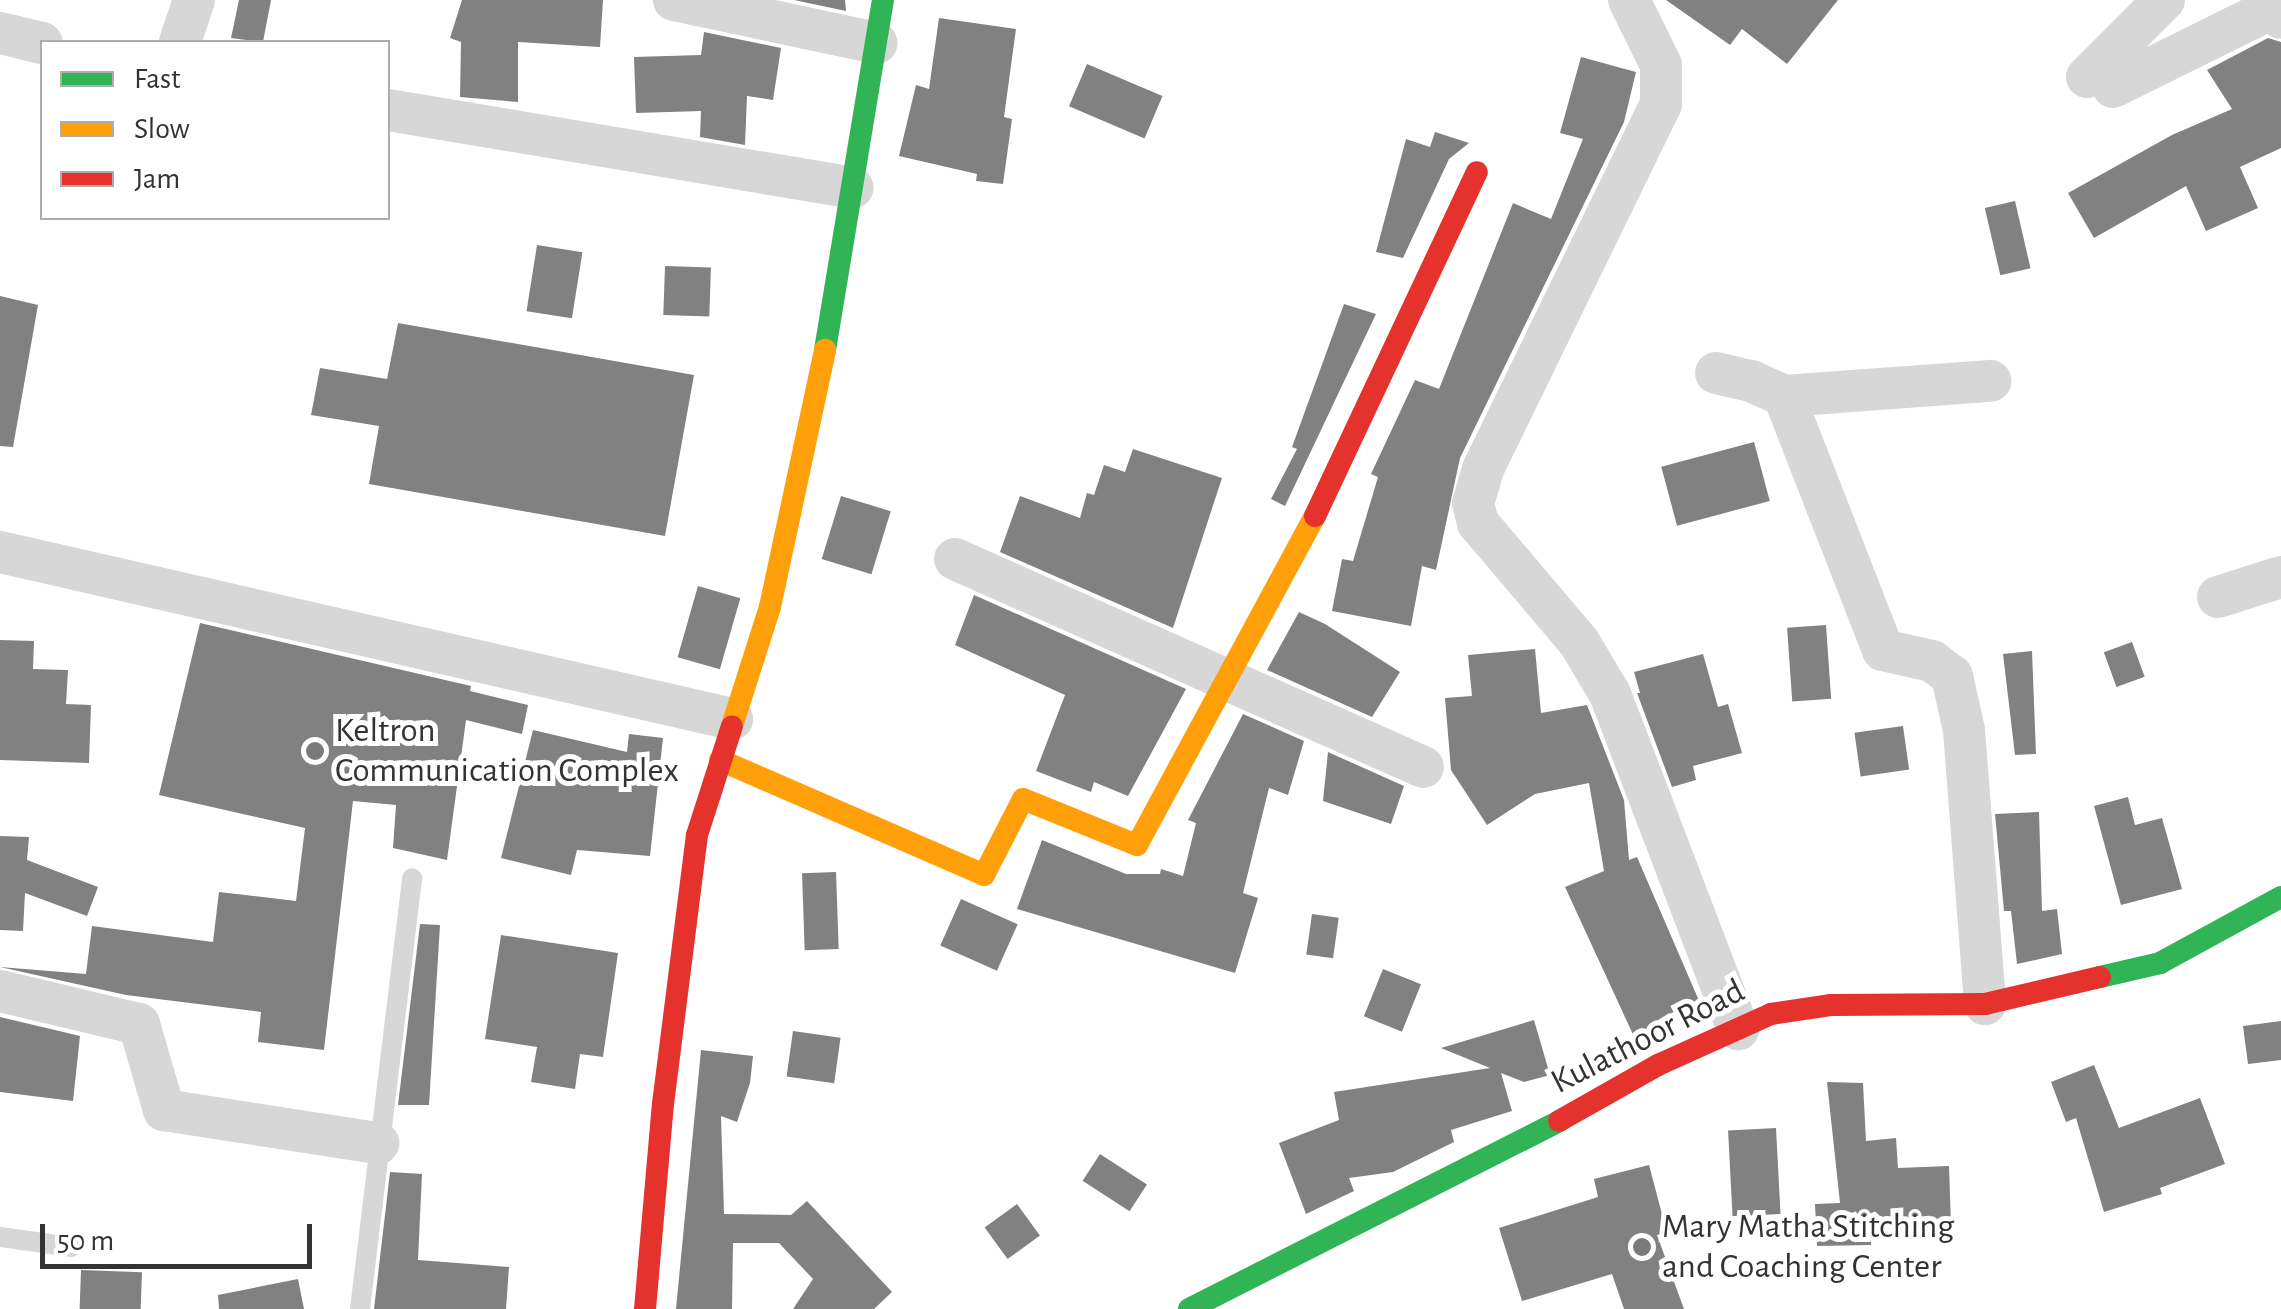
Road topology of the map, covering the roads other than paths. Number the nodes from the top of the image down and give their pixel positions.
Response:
1 (194, 0) edge
2 (674, 0) edge
3 (883, 0) edge
4 (1628, 0) edge
5 (2164, 0) edge
6 (2281, 18) edge
7 (0, 33) edge
8 (181, 40) edge
9 (40, 43) edge
10 (876, 43) junction
11 (390, 110) edge
12 (1477, 172) dead end
13 (852, 188) junction
14 (1716, 373) dead end
15 (1990, 381) dead end
16 (1784, 396) junction
17 (0, 552) edge
18 (955, 559) dead end
19 (2281, 577) edge
20 (2218, 597) dead end
21 (1226, 679) junction
22 (732, 719) junction
23 (720, 760) junction
24 (1423, 767) dead end
25 (412, 878) dead end
26 (2281, 897) edge
27 (0, 990) edge
28 (1985, 1004) junction
29 (1738, 1029) junction
30 (378, 1144) junction
31 (0, 1236) edge
32 (71, 1247) dead end
33 (360, 1309) edge
34 (646, 1309) edge
35 (1189, 1309) edge

1 - 8 street
2 - 10 street
3 - 10 street
4 - 29 street
5 - 6 street
7 - 9 street
10 - 13 street
11 - 13 street
12 - 21 street
13 - 22 street
14 - 16 street
15 - 16 street
16 - 28 street
17 - 22 street
18 - 21 street
19 - 20 street
21 - 23 street
21 - 24 street
22 - 23 street
23 - 34 street
25 - 30 lane
26 - 28 street, Kulathoor Road
27 - 30 street
28 - 29 street, Kulathoor Road
29 - 35 street, Kulathoor Road
30 - 33 lane
31 - 32 lane

